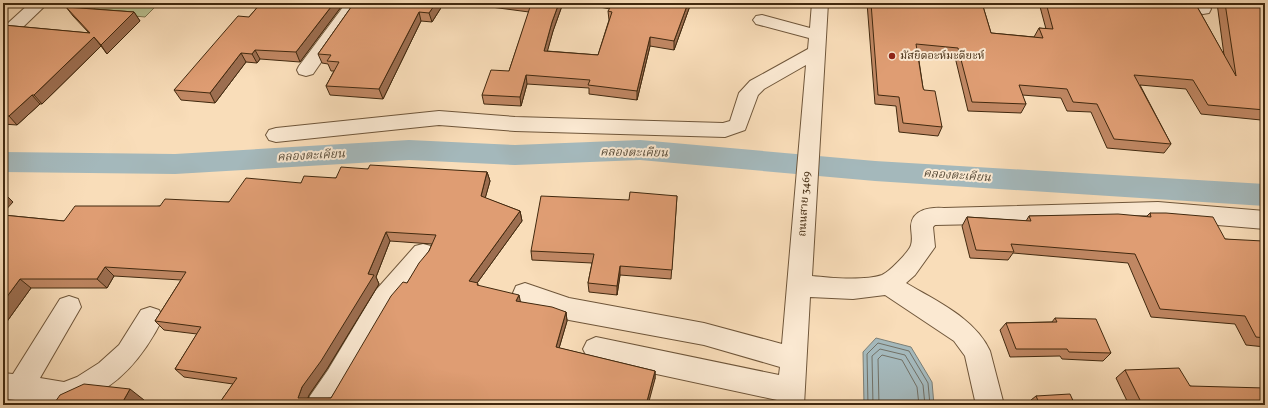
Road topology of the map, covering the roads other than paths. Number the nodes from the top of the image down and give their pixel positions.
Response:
1 (40, 3) edge
2 (354, 3) edge
3 (820, 3) edge
4 (762, 20) dead end
5 (16, 24) dead end
6 (817, 44) junction
7 (306, 70) dead end
8 (276, 135) dead end
9 (1265, 220) edge
10 (423, 253) dead end
11 (888, 284) junction
12 (799, 286) junction
13 (525, 293) dead end
14 (69, 307) dead end
15 (150, 318) dead end
16 (596, 349) dead end
17 (793, 359) junction
18 (12, 387) edge
19 (791, 398) edge
20 (61, 400) edge
21 (320, 405) edge
22 (990, 405) edge

1 - 5 street
2 - 7 street
3 - 6 street, ถนนสาย 3469
4 - 6 street
6 - 8 street
6 - 12 street, ถนนสาย 3469
9 - 11 street
10 - 21 street
11 - 12 street
11 - 22 street
12 - 17 street, ถนนสาย 3469
13 - 17 street
14 - 18 street
15 - 20 street
16 - 19 street
17 - 19 street, ถนนสาย 3469
18 - 20 street

